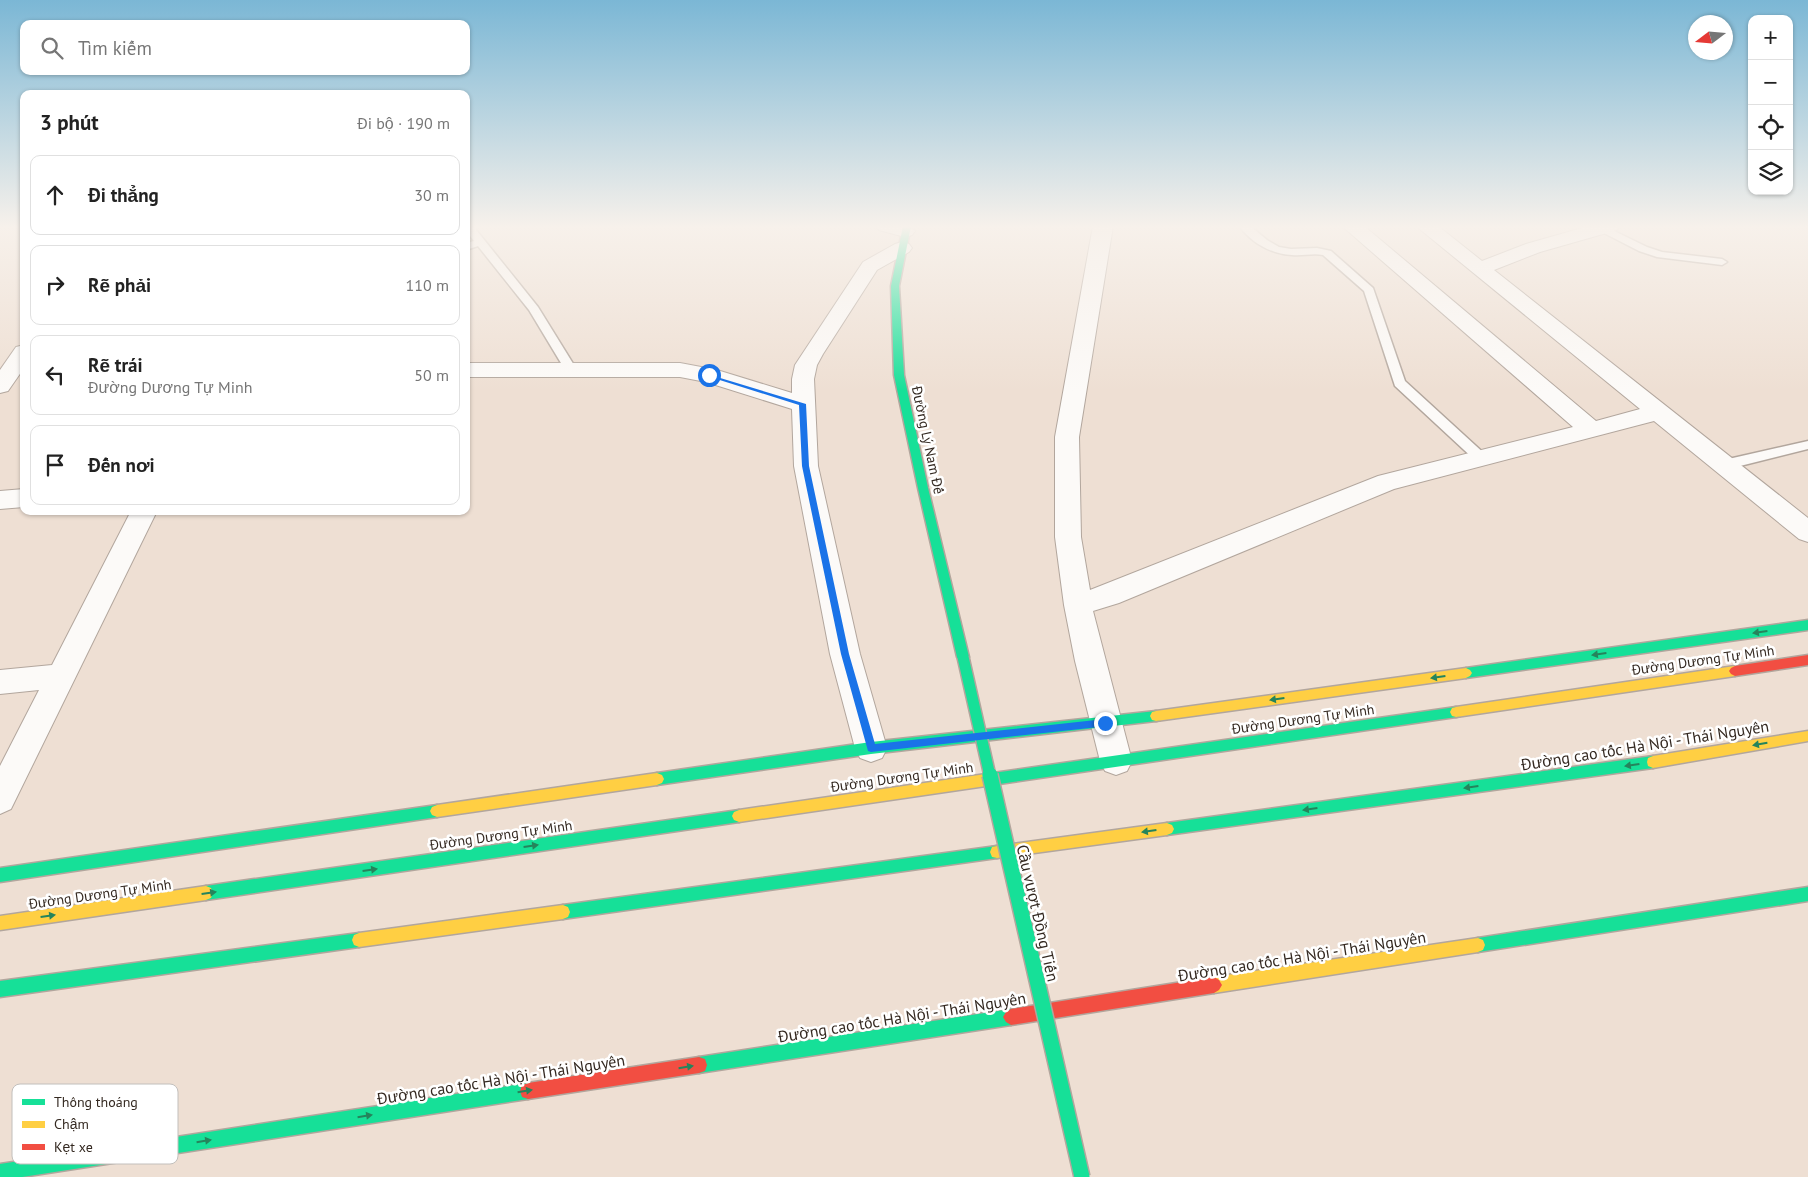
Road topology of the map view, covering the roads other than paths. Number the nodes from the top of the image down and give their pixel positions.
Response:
1 (511, 281) edge
2 (860, 281) edge
3 (896, 281) edge
4 (1094, 281) edge
5 (1359, 281) edge
6 (1417, 281) edge
7 (1495, 281) edge
8 (20, 358) edge
9 (470, 370) edge
10 (571, 370) junction
11 (0, 386) edge
12 (802, 404) junction
13 (1659, 412) junction
14 (1592, 430) junction
15 (1808, 445) edge
16 (1482, 459) junction
17 (1724, 465) junction
18 (20, 498) edge
19 (0, 500) edge
20 (142, 515) edge
21 (1808, 532) edge
22 (1078, 605) junction
23 (1808, 625) edge
24 (963, 657) joint
25 (1808, 660) edge
26 (63, 676) junction
27 (0, 682) edge
28 (1105, 723) junction
29 (1808, 736) edge
30 (871, 748) junction
31 (1116, 761) junction
32 (0, 799) edge
33 (0, 875) edge
34 (1808, 894) edge
35 (0, 923) edge
36 (0, 989) edge
37 (178, 1145) edge
38 (52, 1164) edge
39 (0, 1172) edge
40 (1082, 1177) edge

1 - 10 lane
2 - 12 street
3 - 24 main road, Đường Lý Nam Đế
4 - 22 street
5 - 16 lane
6 - 14 street
7 - 13 street
8 - 11 street
9 - 10 street
10 - 12 street
12 - 30 street
13 - 14 street
13 - 17 street
14 - 16 street
15 - 17 lane
16 - 22 street
17 - 21 street
18 - 19 street
20 - 26 street
22 - 28 street
23 -> 28 main road, Đường Dương Tự Minh
24 - 40 main road, Cầu vượt Đồng Tiến, bridge
25 - 31 main road, Đường Dương Tự Minh
26 - 27 street
26 - 32 street
28 - 30 main road, Đường Dương Tự Minh
28 - 31 street
29 -> 36 main road, Đường cao tốc Hà Nội - Thái Nguyên
30 - 33 main road, Đường Dương Tự Minh
35 -> 31 main road, Đường Dương Tự Minh
37 -> 34 main road, Đường cao tốc Hà Nội - Thái Nguyên
39 -> 38 main road, Đường cao tốc Hà Nội - Thái Nguyên

